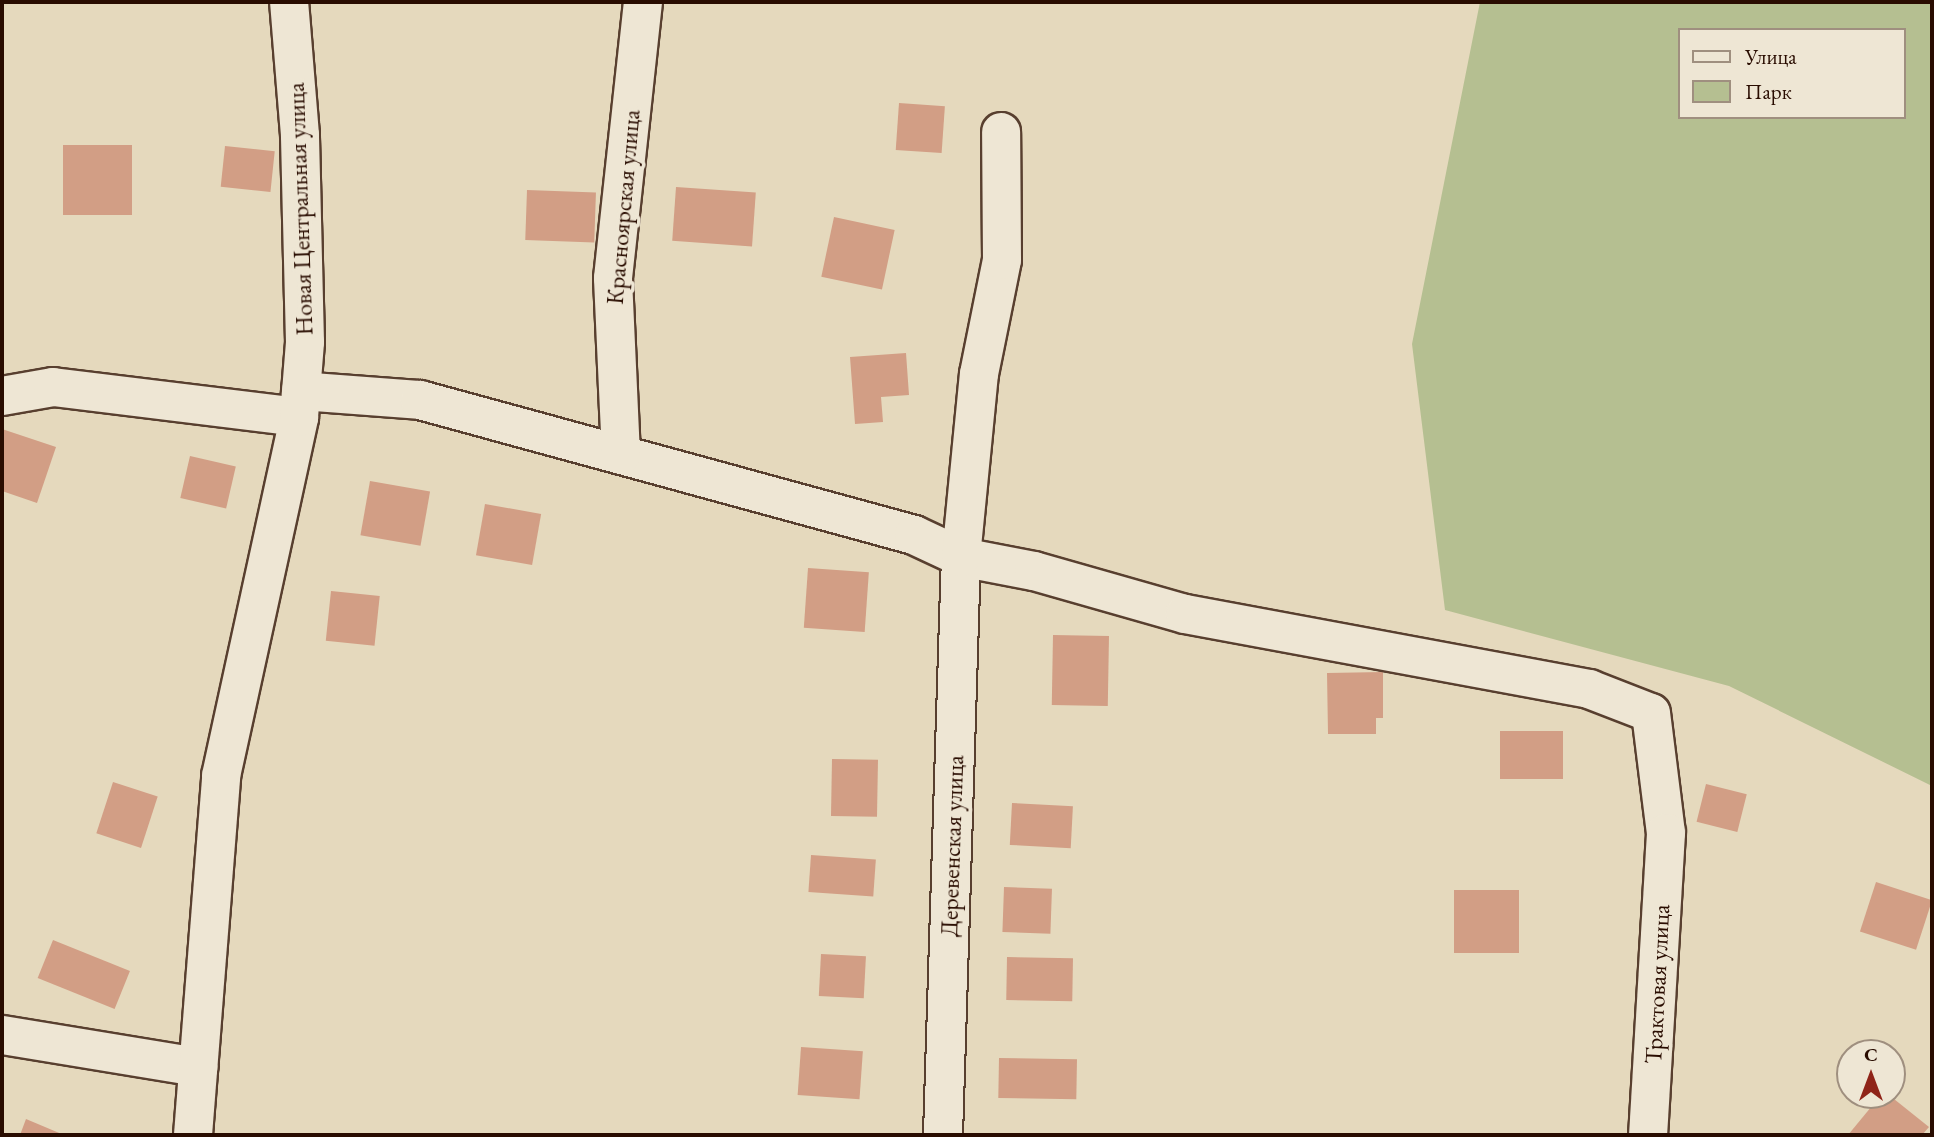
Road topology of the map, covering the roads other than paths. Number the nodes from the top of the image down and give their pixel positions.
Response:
1 (289, 2) edge
2 (643, 2) edge
3 (1001, 132) dead end
4 (2, 396) edge
5 (300, 404) junction
6 (621, 455) junction
7 (961, 557) junction
8 (2, 1036) edge
9 (198, 1068) junction
10 (193, 1135) edge
11 (943, 1135) edge
12 (1648, 1135) edge

1 - 5 street, Новая Центральная улица
2 - 6 street, Красноярская улица
3 - 7 street, Деревенская улица
4 - 5 street
5 - 6 street
5 - 9 street, Новая Центральная улица
6 - 7 street
7 - 11 street, Деревенская улица
7 - 12 street, Трактовая улица
8 - 9 street
9 - 10 street, Новая Центральная улица

